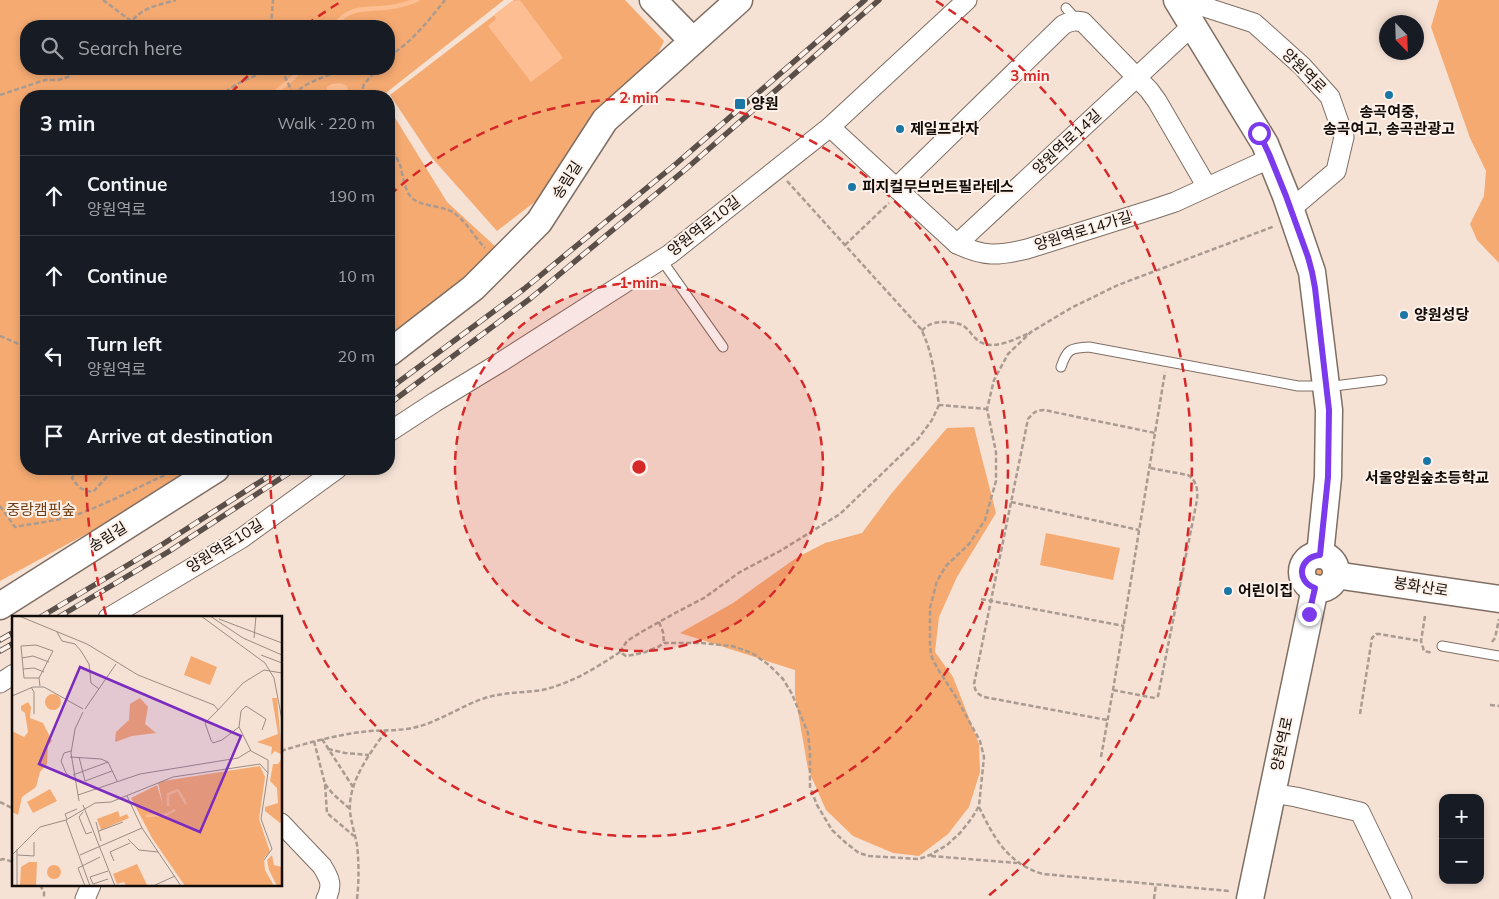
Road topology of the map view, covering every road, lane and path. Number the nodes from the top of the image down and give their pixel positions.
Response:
1 (103, 0) edge
2 (176, 0) edge
3 (273, 0) edge
4 (445, 0) edge
5 (653, 0) edge
6 (739, 0) edge
7 (967, 0) edge
8 (1177, 0) edge
9 (1183, 0) edge
10 (130, 20) edge
11 (132, 20) edge
12 (271, 20) edge
13 (1193, 25) junction
14 (693, 41) junction
15 (395, 53) edge
16 (71, 75) edge
17 (256, 75) edge
18 (284, 75) edge
19 (329, 75) edge
20 (372, 75) edge
21 (1136, 78) junction
22 (228, 90) edge
23 (291, 90) edge
24 (300, 90) edge
25 (362, 90) edge
26 (0, 95) edge
27 (830, 128) junction
28 (395, 155) edge
29 (1271, 158) junction
30 (783, 177) dead end
31 (1208, 187) junction
32 (899, 190) junction
33 (1286, 216) junction
34 (845, 244) junction
35 (957, 244) junction
36 (661, 259) junction
37 (498, 263) junction
38 (922, 331) junction
39 (1031, 332) junction
40 (0, 336) edge
41 (20, 344) edge
42 (723, 346) dead end
43 (395, 348) edge
44 (1166, 361) junction
45 (1061, 367) dead end
46 (1382, 380) dead end
47 (1327, 386) junction
48 (939, 404) junction
49 (987, 409) junction
50 (395, 428) edge
51 (1155, 433) junction
52 (1150, 468) junction
53 (74, 475) edge
54 (109, 475) edge
55 (165, 475) edge
56 (207, 475) edge
57 (329, 475) edge
58 (1011, 502) junction
59 (0, 506) edge
60 (1139, 530) junction
61 (1328, 574) junction
62 (981, 599) dead end
63 (1499, 599) edge
64 (990, 601) junction
65 (0, 606) edge
66 (111, 616) edge
67 (1425, 616) dead end
68 (1499, 618) edge
69 (659, 622) junction
70 (1124, 626) junction
71 (1421, 641) junction
72 (664, 643) junction
73 (1489, 644) dead end
74 (1442, 646) dead end
75 (620, 652) junction
76 (1426, 652) dead end
77 (1499, 656) edge
78 (12, 675) edge
79 (0, 683) edge
80 (1113, 690) junction
81 (1490, 705) dead end
82 (1499, 706) edge
83 (1360, 714) dead end
84 (1108, 720) junction
85 (386, 731) junction
86 (322, 740) junction
87 (314, 741) junction
88 (328, 749) junction
89 (282, 751) edge
90 (369, 755) junction
91 (1101, 757) dead end
92 (325, 784) junction
93 (354, 788) junction
94 (1272, 793) junction
95 (0, 802) edge
96 (979, 806) junction
97 (12, 808) edge
98 (350, 809) junction
99 (282, 824) edge
100 (355, 836) junction
101 (930, 856) junction
102 (1019, 864) junction
103 (1156, 884) junction
104 (41, 886) edge
105 (91, 886) edge
106 (328, 895) edge
107 (1239, 895) edge
108 (44, 899) edge
109 (85, 899) edge
110 (357, 899) edge
111 (1154, 899) edge
112 (1402, 899) edge

1 - 10 path
2 - 11 path
3 - 12 path
4 - 15 path
5 - 14 street
6 - 14 street, 송림길
7 - 27 street, 양원역로10길
8 - 13 street, 양원역로
9 - 33 street, 양원역로
13 - 21 street, 양원역로14길
13 - 29 street, 양원역로
14 - 37 street, 송림길
16 - 26 path
17 - 22 path
18 - 23 path
19 - 24 path
20 - 25 path
21 - 31 street
21 - 32 street
21 - 35 street, 양원역로14길
27 - 32 street
27 - 36 street, 양원역로10길
28 - 37 path
29 - 31 street, 양원역로14가길
29 - 33 street, 양원역로
30 - 34 path
31 - 35 street, 양원역로14가길
32 - 34 path
32 - 35 street
33 - 39 path
33 - 47 street, 양원역로
34 - 38 path
36 - 42 lane
36 - 50 street, 양원역로10길
37 - 43 street, 송림길
38 - 39 path
38 - 48 path
39 - 49 path
40 - 41 path
44 - 45 lane
44 - 47 lane
44 - 51 path
46 - 47 lane
47 - 61 street, 양원역로
48 - 49 path
48 - 69 path
49 - 96 path
51 - 52 path
51 - 58 path
52 - 60 path
52 - 80 path
53 - 54 path
55 - 59 path
56 - 65 street, 송림길
57 - 66 street, 양원역로10길
58 - 60 path
58 - 64 path
60 - 70 path
61 - 63 street, 봉화산로
61 - 94 street, 양원역로
62 - 64 path
64 - 70 path
64 - 84 path
67 - 71 path
68 - 73 path
69 - 72 path
69 - 75 path
70 - 80 path
71 - 76 path
71 - 83 path
72 - 75 path
72 - 101 path
74 - 77 lane
75 - 85 path
78 - 79 street
80 - 84 path
81 - 82 path
84 - 91 path
85 - 86 path
85 - 90 path
86 - 87 path
86 - 88 path
87 - 89 path
87 - 92 path
88 - 90 path
88 - 93 path
90 - 93 path
92 - 98 path
92 - 100 path
93 - 98 path
94 - 107 street, 양원역로
94 - 112 street
95 - 97 path
96 - 101 path
96 - 102 path
98 - 100 path
99 - 106 street
100 - 110 path
101 - 102 path
102 - 103 path
103 - 107 path
103 - 111 path
104 - 108 path
105 - 109 street

